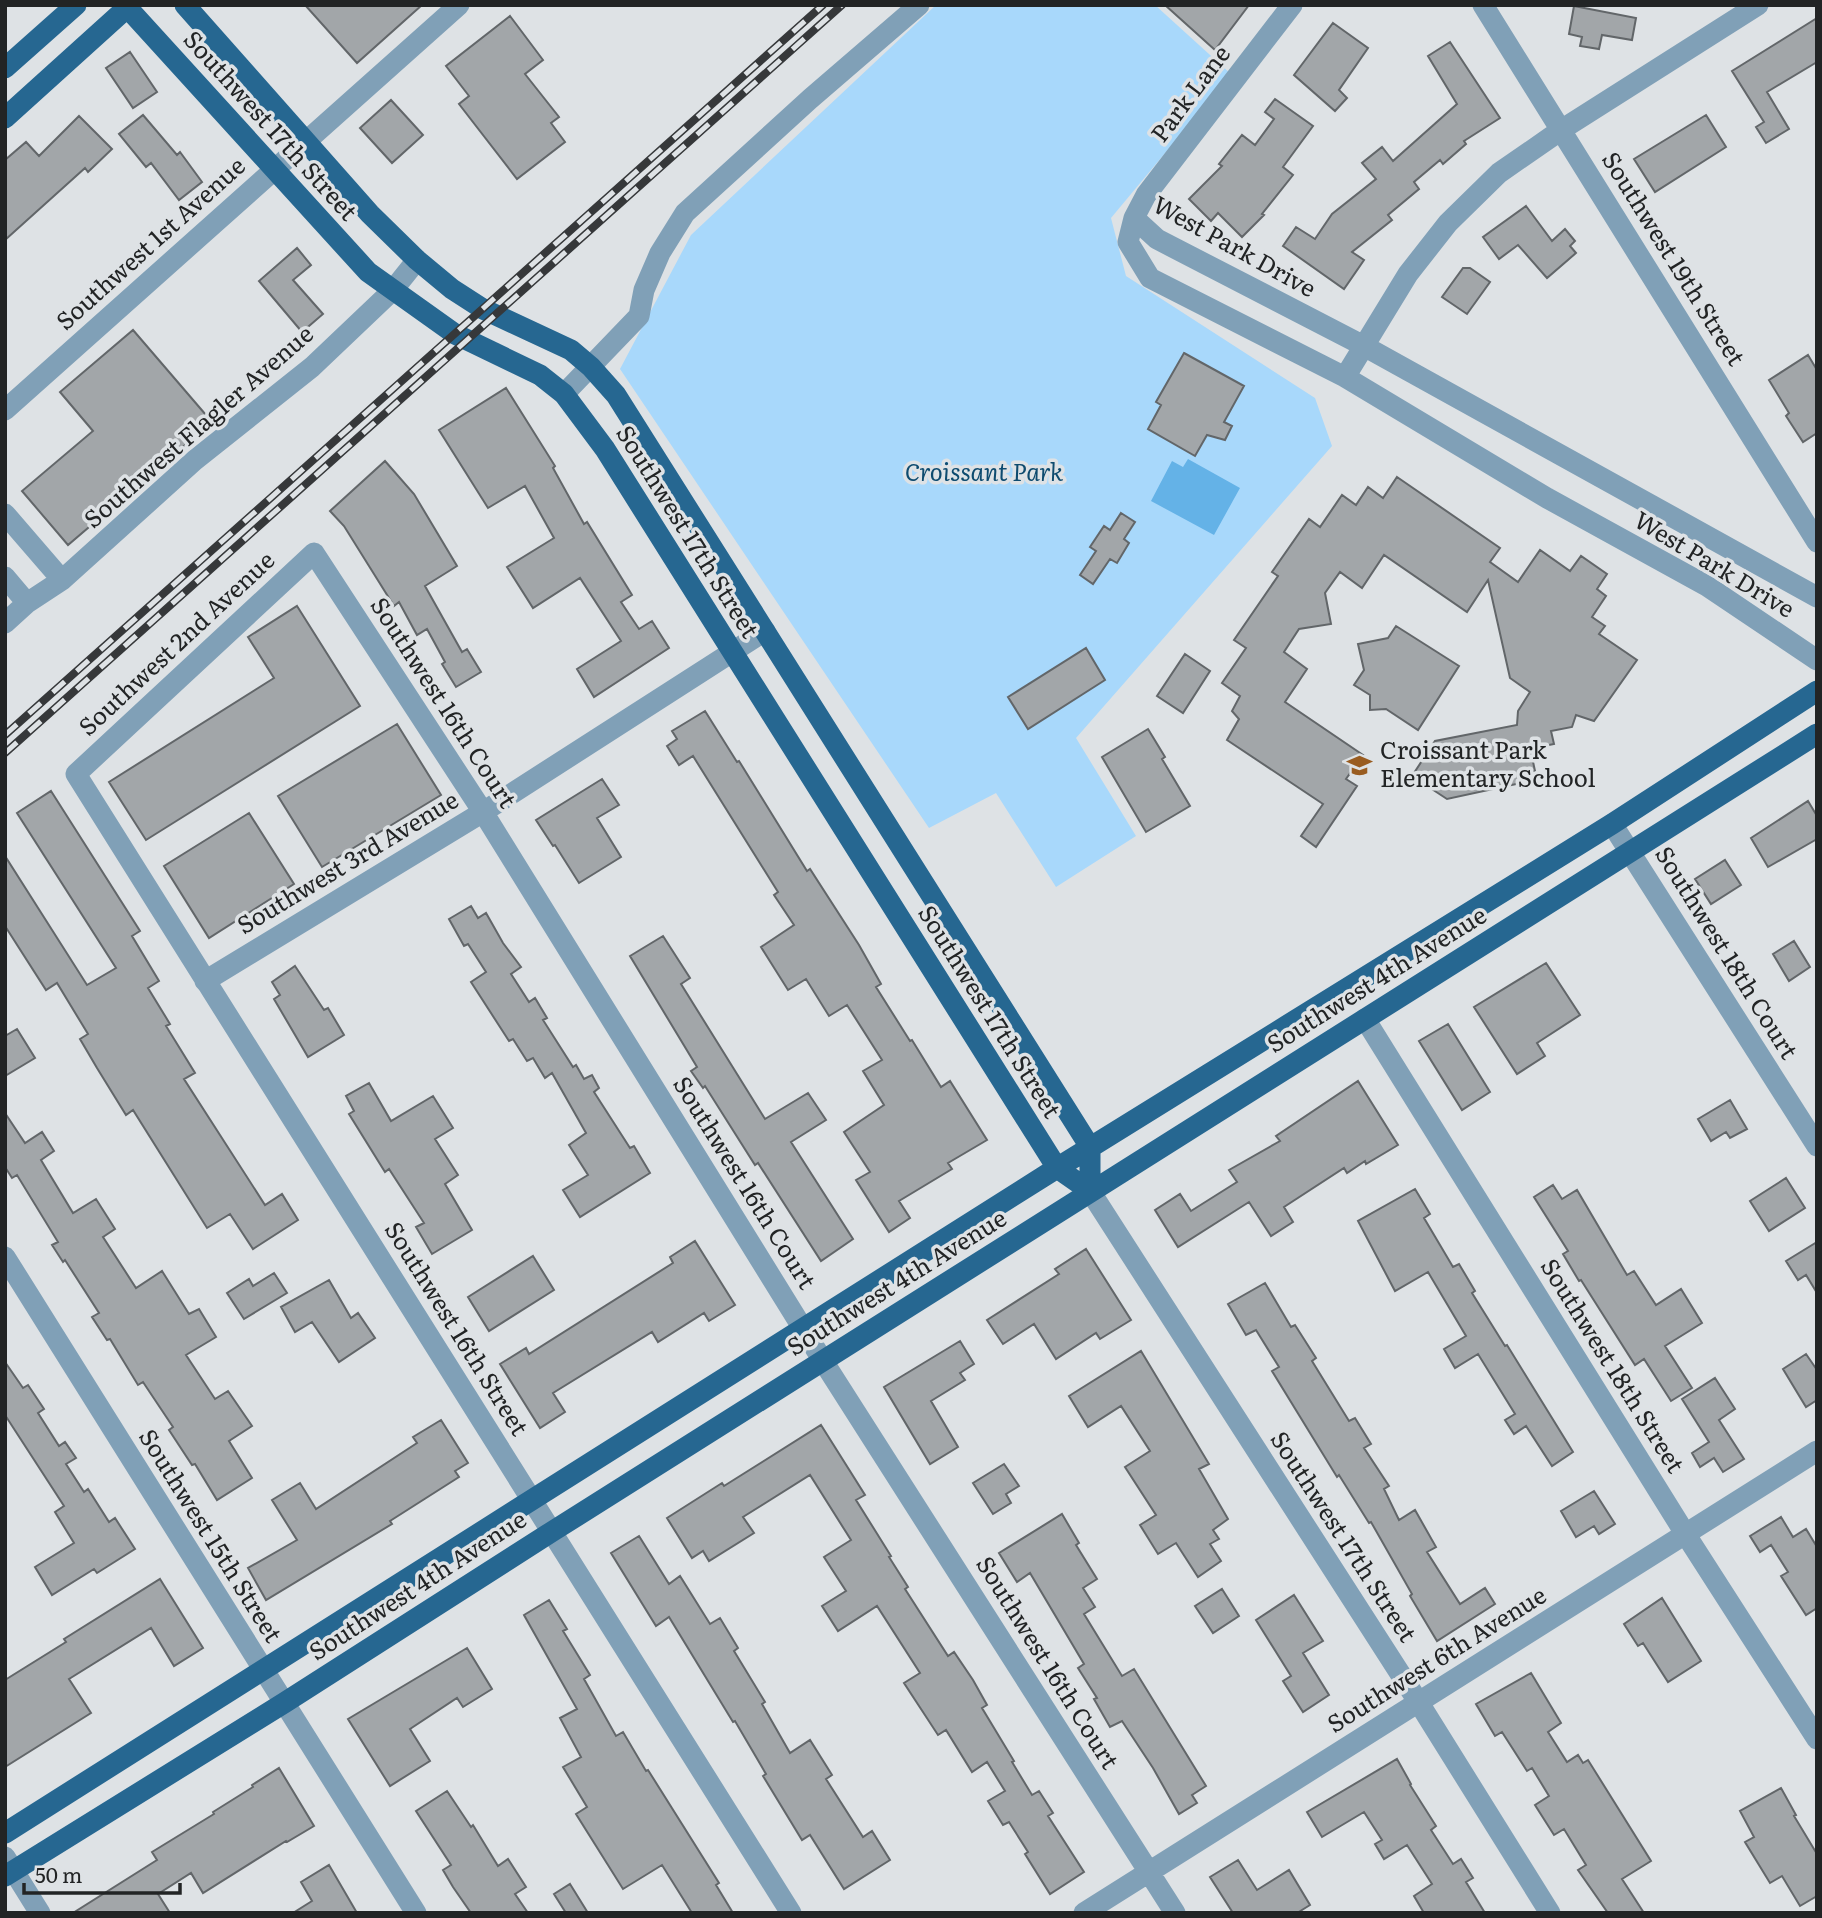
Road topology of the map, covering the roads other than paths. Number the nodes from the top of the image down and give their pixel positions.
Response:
1 (76, 5) edge
2 (185, 5) edge
3 (459, 5) edge
4 (919, 5) edge
5 (1292, 5) edge
6 (1483, 5) edge
7 (1758, 5) edge
8 (128, 6) edge
9 (5, 68) edge
10 (5, 118) edge
11 (1561, 130) junction
12 (307, 141) junction
13 (273, 170) junction
14 (1135, 218) junction
15 (417, 260) junction
16 (393, 290) junction
17 (1364, 346) junction
18 (591, 367) junction
19 (1345, 377) junction
20 (564, 394) junction
21 (5, 410) edge
22 (5, 514) edge
23 (1817, 542) edge
24 (314, 553) joint
25 (5, 578) edge
26 (62, 580) junction
27 (1817, 597) edge
28 (27, 603) junction
29 (5, 624) edge
30 (765, 631) junction
31 (732, 654) junction
32 (1817, 660) edge
33 (1817, 691) edge
34 (1817, 734) edge
35 (76, 774) joint
36 (483, 812) junction
37 (1612, 824) junction
38 (1630, 851) junction
39 (205, 981) junction
40 (1365, 1019) junction
41 (1817, 1146) edge
42 (1090, 1147) junction
43 (1057, 1168) junction
44 (1090, 1191) junction
45 (5, 1257) edge
46 (804, 1329) junction
47 (823, 1361) junction
48 (1817, 1451) edge
49 (533, 1499) junction
50 (552, 1531) junction
51 (1686, 1535) junction
52 (263, 1670) junction
53 (284, 1703) junction
54 (1419, 1703) junction
55 (1817, 1739) edge
56 (5, 1833) edge
57 (8, 1868) edge
58 (1148, 1871) junction
59 (40, 1913) edge
60 (416, 1913) edge
61 (791, 1913) edge
62 (1084, 1913) edge
63 (1175, 1913) edge
64 (1550, 1913) edge

1 - 9 main road
2 - 12 main road, Southwest 17th Street
3 - 12 street, Southwest 1st Avenue
4 - 18 street
5 - 14 street, Park Lane
6 - 11 street, Southwest 19th Street
7 - 11 street
8 - 10 main road
8 - 13 main road, Southwest 17th Street
11 - 17 street
11 - 23 street, Southwest 19th Street
12 - 13 street, Southwest 1st Avenue
12 - 15 main road, Southwest 17th Street
13 - 16 main road, Southwest 17th Street
13 - 21 street, Southwest 1st Avenue
14 - 17 street, West Park Drive
14 - 19 street, West Park Drive
15 - 16 street, Southwest Flagler Avenue
15 - 18 main road, Southwest 17th Street
16 - 20 main road, Southwest 17th Street
16 - 26 street, Southwest Flagler Avenue
17 - 19 street
17 - 27 street, West Park Drive
18 - 20 street
18 - 30 main road, Southwest 17th Street
19 - 32 street, West Park Drive
20 - 31 main road, Southwest 17th Street
22 - 26 street
24 - 35 street, Southwest 2nd Avenue
24 - 36 street, Southwest 16th Court
25 - 28 street
26 - 28 street, Southwest Flagler Avenue
28 - 29 street, Southwest Flagler Avenue
30 - 31 street, Southwest 3rd Avenue
30 - 42 main road, Southwest 17th Street
31 - 36 street, Southwest 3rd Avenue
31 - 43 main road, Southwest 17th Street
33 - 37 main road, Southwest 4th Avenue
34 - 38 main road, Southwest 4th Avenue
35 - 39 street, Southwest 16th Street
36 - 39 street, Southwest 3rd Avenue
36 - 46 street, Southwest 16th Court
37 - 38 street, Southwest 18th Court
37 - 42 main road, Southwest 4th Avenue
38 - 40 main road, Southwest 4th Avenue
38 - 41 street, Southwest 18th Court
39 - 49 street, Southwest 16th Street
40 - 44 main road, Southwest 4th Avenue
40 - 51 street, Southwest 18th Street
42 - 43 main road, Southwest 4th Avenue
42 - 44 main road
43 - 44 main road, Southwest 17th Street
43 - 46 main road, Southwest 4th Avenue
44 - 47 main road, Southwest 4th Avenue
44 - 54 street, Southwest 17th Street
45 - 52 street, Southwest 15th Street
46 - 47 street, Southwest 16th Court
46 - 49 main road, Southwest 4th Avenue
47 - 50 main road, Southwest 4th Avenue
47 - 58 street, Southwest 16th Court
48 - 51 street, Southwest 6th Avenue
49 - 50 street, Southwest 16th Street
49 - 52 main road, Southwest 4th Avenue
50 - 53 main road, Southwest 4th Avenue
50 - 61 street, Southwest 16th Street
51 - 54 street, Southwest 6th Avenue
51 - 55 street, Southwest 18th Street
52 - 53 street, Southwest 15th Street
52 - 56 main road, Southwest 4th Avenue
53 - 57 main road, Southwest 4th Avenue
53 - 60 street, Southwest 15th Street
54 - 58 street, Southwest 6th Avenue
54 - 64 street, Southwest 17th Street
57 - 59 street
58 - 62 street, Southwest 6th Avenue
58 - 63 street, Southwest 16th Court

